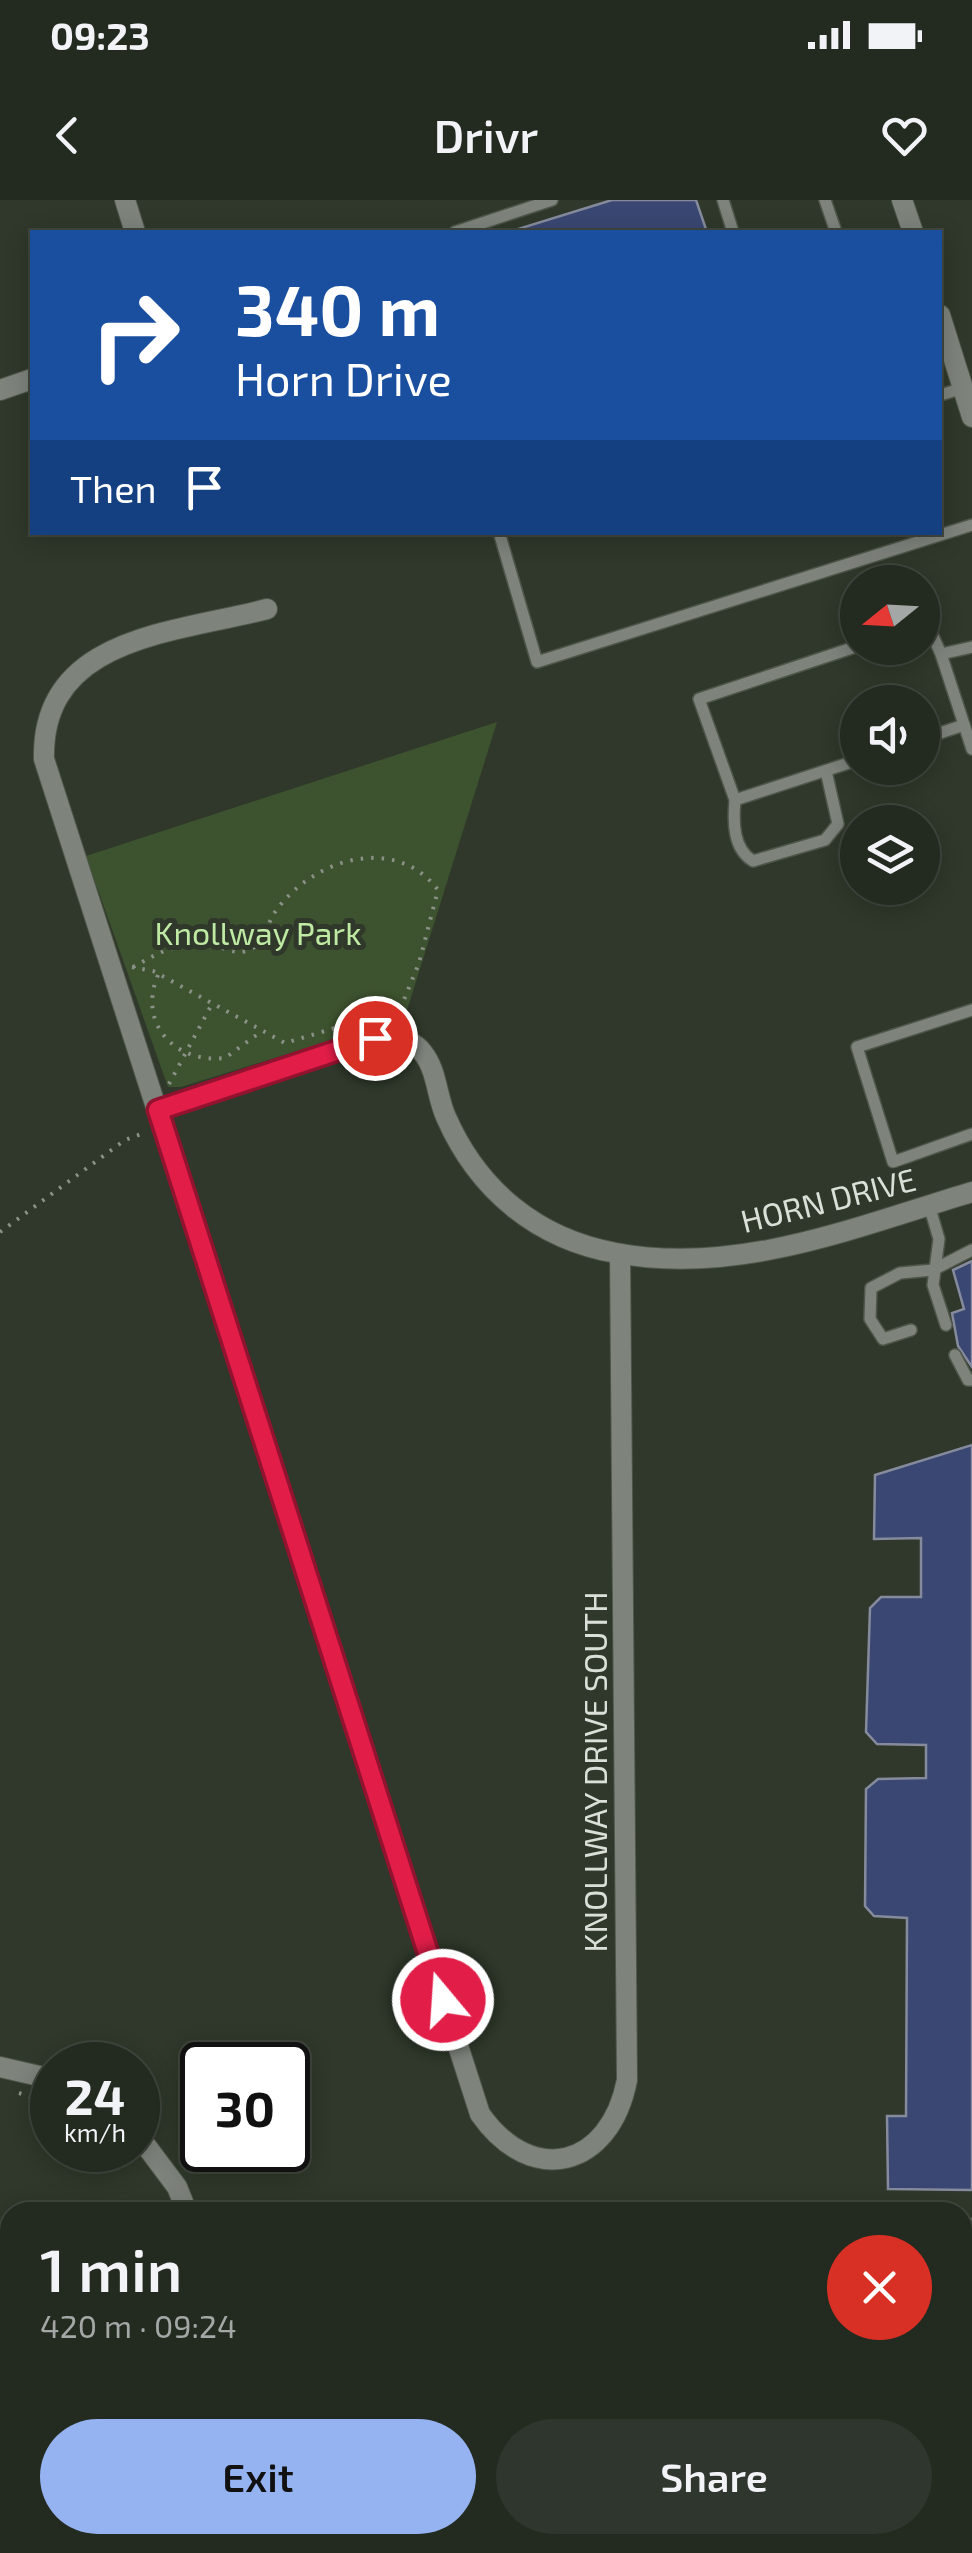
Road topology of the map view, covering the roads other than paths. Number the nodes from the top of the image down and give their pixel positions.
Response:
1 (125, 200) edge
2 (552, 200) edge
3 (722, 200) edge
4 (825, 200) edge
5 (902, 200) edge
6 (135, 230) edge
7 (461, 230) edge
8 (732, 230) edge
9 (835, 230) edge
10 (912, 230) edge
11 (942, 321) edge
12 (30, 380) edge
13 (964, 388) junction
14 (0, 390) edge
15 (942, 394) edge
16 (972, 417) edge
17 (972, 525) edge
18 (942, 532) edge
19 (500, 535) edge
20 (913, 538) edge
21 (267, 610) dead end
22 (972, 647) edge
23 (840, 652) edge
24 (941, 654) joint
25 (964, 726) junction
26 (940, 733) edge
27 (972, 749) edge
28 (840, 766) edge
29 (826, 771) junction
30 (734, 800) junction
31 (972, 1010) edge
32 (161, 1118) junction
33 (972, 1134) edge
34 (972, 1192) edge
35 (928, 1205) junction
36 (972, 1250) edge
37 (620, 1254) junction
38 (933, 1270) junction
39 (946, 1325) dead end
40 (911, 1330) dead end
41 (955, 1355) dead end
42 (972, 1380) edge
43 (0, 2068) edge
44 (30, 2074) edge
45 (160, 2164) edge
46 (183, 2202) edge

1 - 6 street
2 - 7 lane
3 - 8 lane
4 - 9 lane
5 - 10 street
11 - 13 street
12 - 14 street
13 - 15 lane
13 - 16 street
17 - 18 lane
19 - 20 lane
21 - 32 street
22 - 24 lane
23 - 30 lane
24 - 25 lane
25 - 26 lane
25 - 27 lane
28 - 29 lane
29 - 30 lane
29 - 30 lane
31 - 33 lane
32 - 37 street, HORN DRIVE
32 - 37 street, KNOLLWAY DRIVE SOUTH
34 - 35 street, HORN DRIVE
35 - 37 street, HORN DRIVE
35 - 38 lane
36 - 38 lane
38 - 39 lane
38 - 40 lane
41 - 42 lane
43 - 44 street
45 - 46 street

